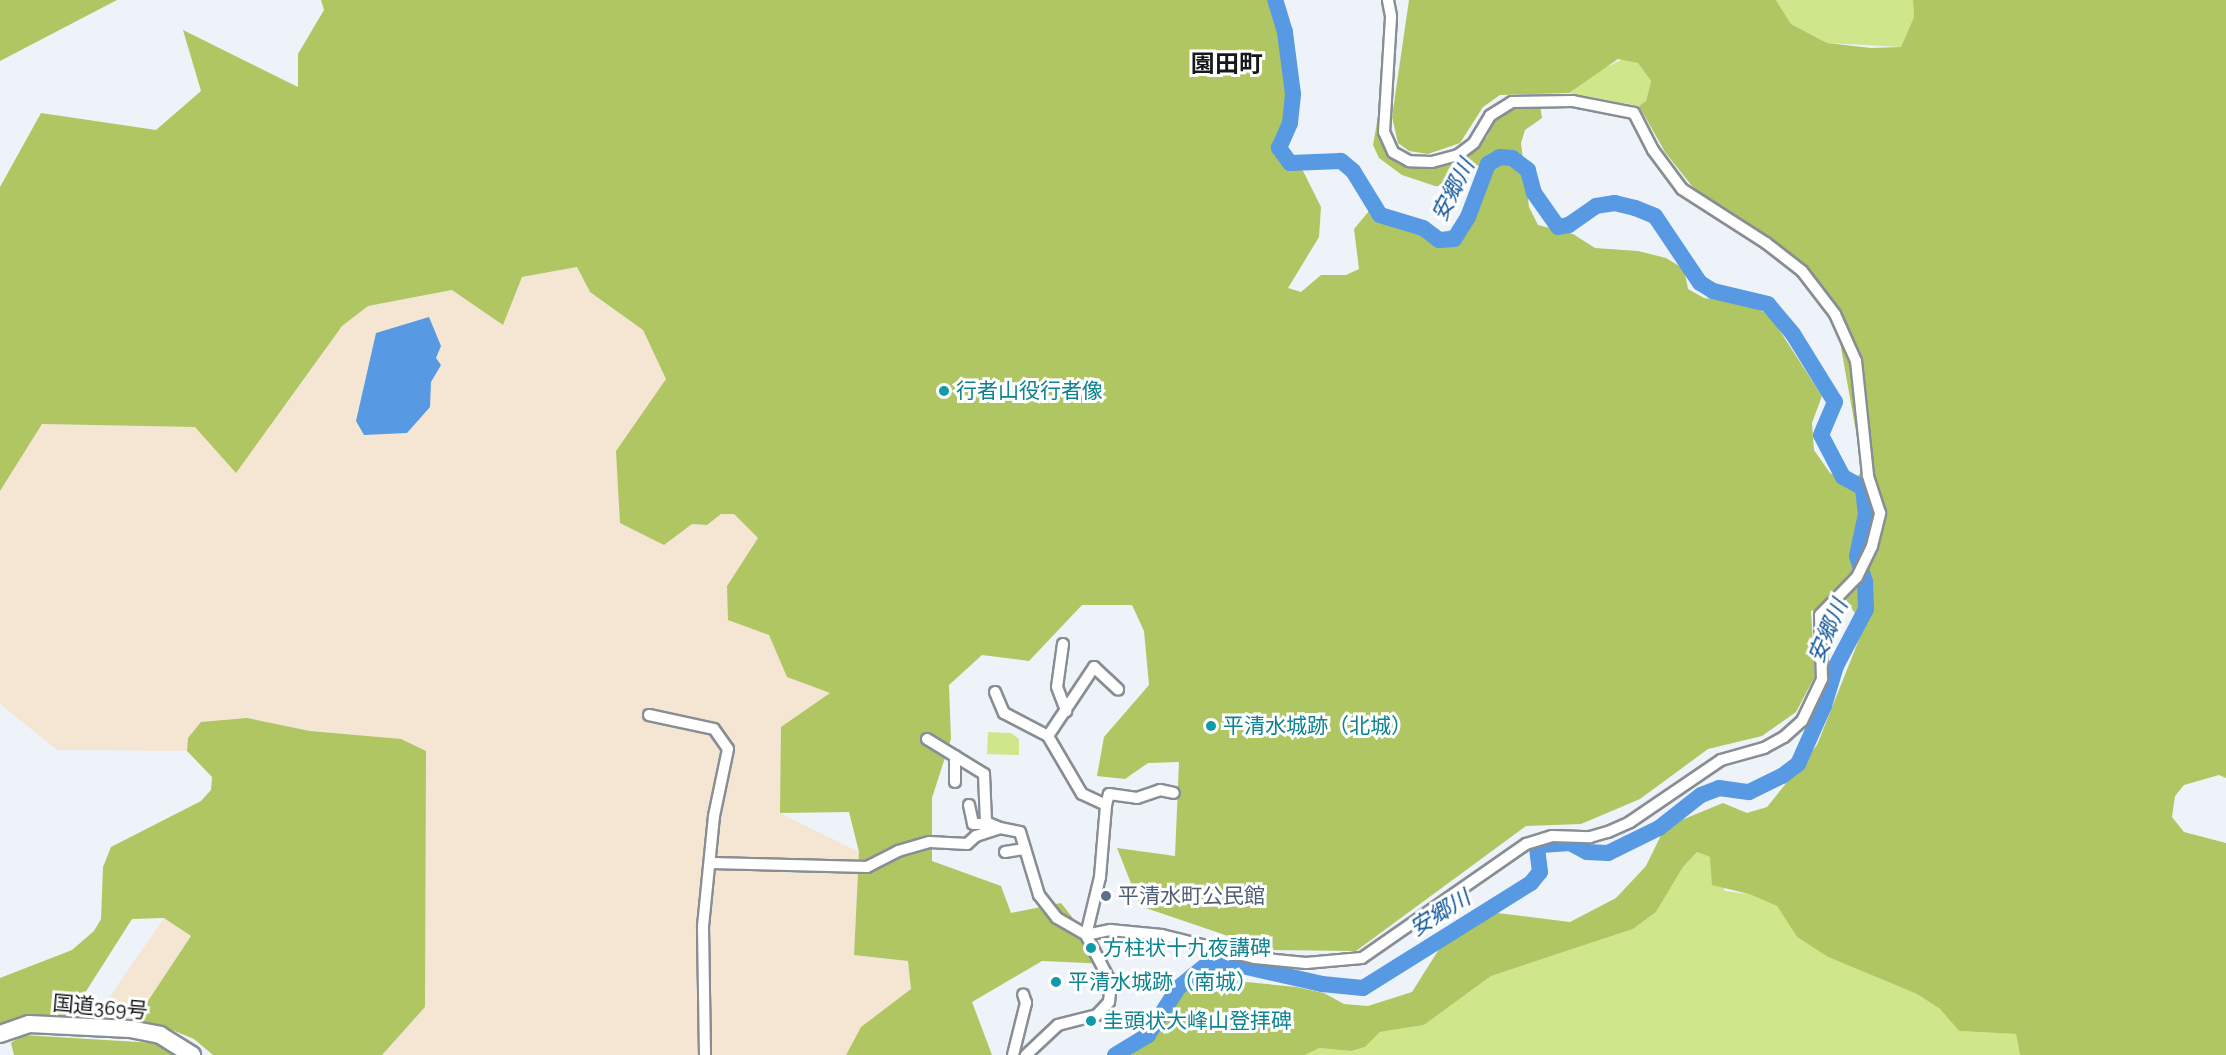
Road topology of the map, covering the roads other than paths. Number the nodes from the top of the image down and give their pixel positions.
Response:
1 (1388, 0) edge
2 (1063, 644) dead end
3 (1118, 689) dead end
4 (995, 692) dead end
5 (1066, 711) junction
6 (649, 715) dead end
7 (1048, 736) junction
8 (927, 739) dead end
9 (955, 756) junction
10 (955, 782) dead end
11 (1174, 793) dead end
12 (969, 805) dead end
13 (1106, 805) junction
14 (989, 824) junction
15 (1000, 828) junction
16 (1024, 849) junction
17 (1005, 852) dead end
18 (712, 862) junction
19 (1086, 935) junction
20 (1023, 994) dead end
21 (0, 1034) edge
22 (192, 1055) edge
23 (705, 1055) edge
24 (1013, 1055) edge
25 (1026, 1055) edge

1 - 19 street
2 - 5 street
3 - 5 street
4 - 7 street
5 - 7 street
6 - 18 street
7 - 13 street
8 - 9 street
9 - 10 street
9 - 14 street
11 - 13 street
12 - 14 street
13 - 19 street
14 - 15 street
15 - 16 street
15 - 18 street
16 - 17 street
16 - 19 street
18 - 23 street
19 - 25 street
20 - 24 street
21 - 22 highway, 国道369号

